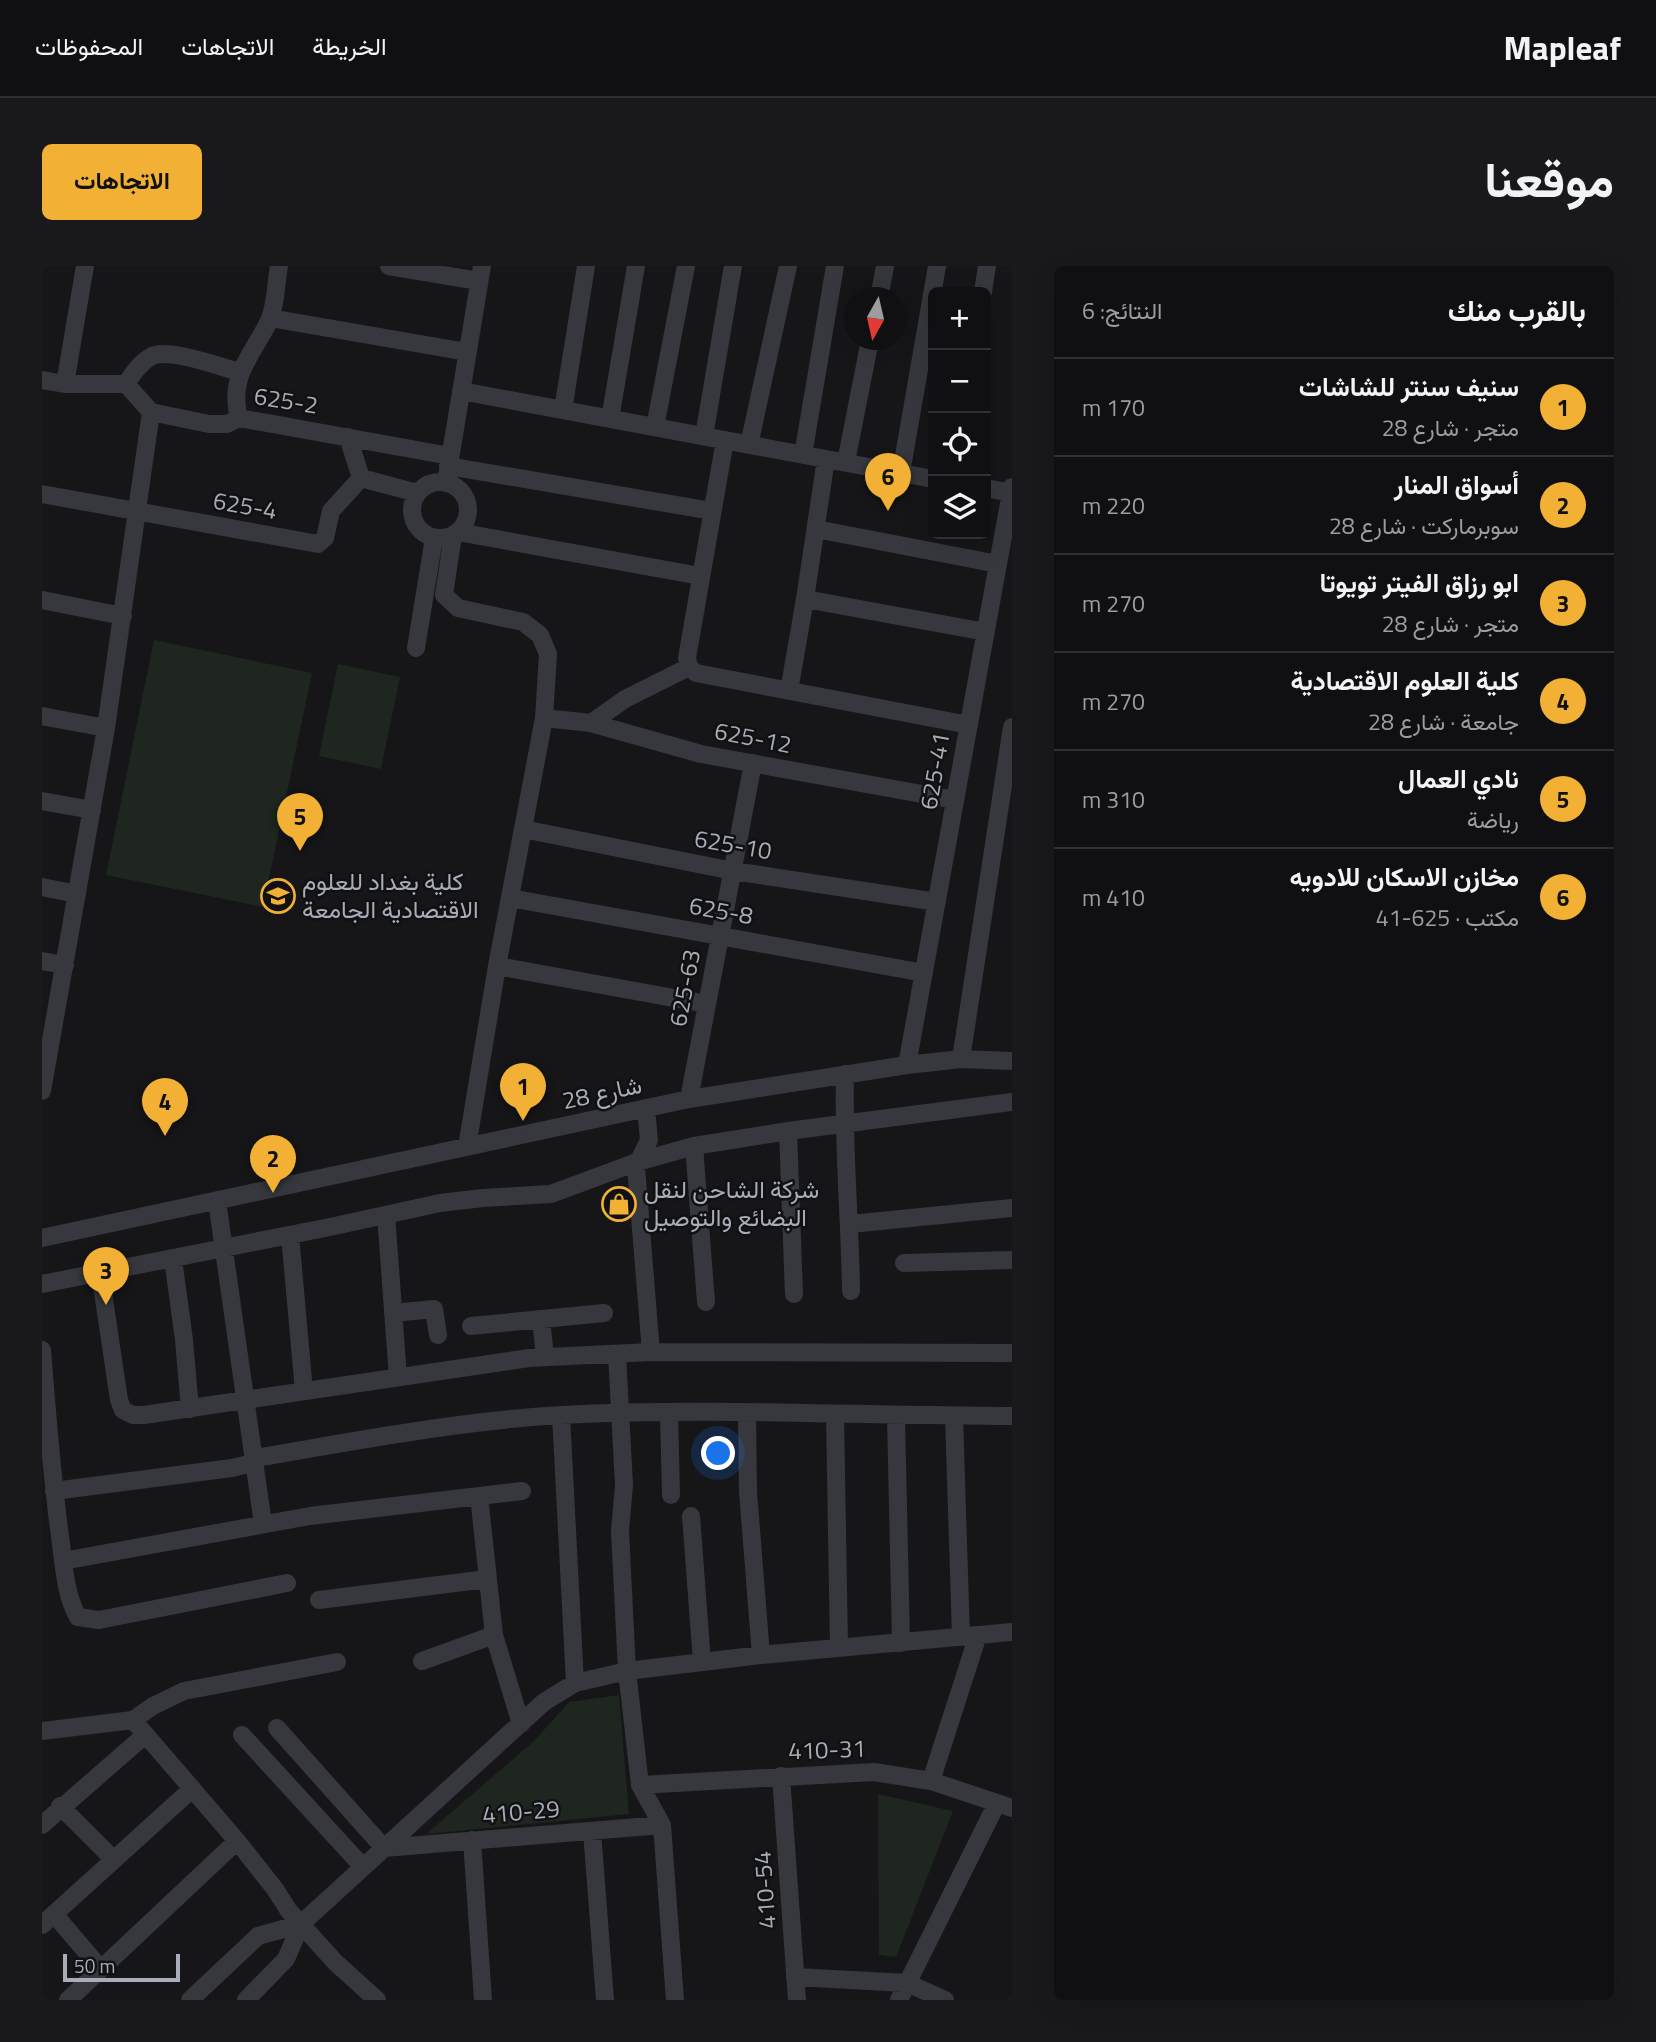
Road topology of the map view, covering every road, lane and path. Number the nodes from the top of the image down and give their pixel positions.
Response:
1 (85, 266) edge
2 (279, 266) edge
3 (389, 266) edge
4 (586, 266) edge
5 (636, 266) edge
6 (686, 266) edge
7 (733, 266) edge
8 (788, 266) edge
9 (835, 266) edge
10 (885, 266) edge
11 (937, 266) edge
12 (987, 266) edge
13 (481, 274) edge
14 (881, 287) edge
15 (984, 287) edge
16 (270, 318) junction
17 (868, 350) edge
18 (467, 352) junction
19 (240, 372) junction
20 (42, 380) edge
21 (65, 384) junction
22 (126, 384) junction
23 (461, 391) junction
24 (563, 410) junction
25 (151, 412) junction
26 (239, 418) junction
27 (610, 418) junction
28 (656, 427) junction
29 (704, 436) junction
30 (348, 437) junction
31 (725, 440) junction
32 (750, 445) junction
33 (803, 455) junction
34 (826, 459) junction
35 (846, 462) junction
36 (448, 468) junction
37 (901, 473) junction
38 (361, 478) junction
39 (928, 478) edge
40 (991, 488) edge
41 (1011, 490) edge
42 (417, 493) junction
43 (42, 494) edge
44 (712, 511) junction
45 (136, 512) junction
46 (816, 529) junction
47 (455, 533) junction
48 (434, 538) junction
49 (998, 564) junction
50 (700, 576) junction
51 (805, 599) junction
52 (42, 600) edge
53 (123, 616) junction
54 (986, 632) junction
55 (416, 648) dead end
56 (689, 667) junction
57 (789, 691) junction
58 (42, 716) edge
59 (544, 718) junction
60 (591, 723) junction
61 (969, 725) junction
62 (106, 727) junction
63 (1012, 727) edge
64 (753, 763) junction
65 (955, 800) junction
66 (42, 801) edge
67 (92, 810) junction
68 (523, 830) junction
69 (733, 871) junction
70 (42, 887) edge
71 (77, 894) junction
72 (510, 898) junction
73 (936, 902) junction
74 (720, 936) junction
75 (42, 961) edge
76 (65, 965) junction
77 (497, 966) junction
78 (924, 972) junction
79 (707, 1004) junction
80 (45, 1053) edge
81 (961, 1059) junction
82 (1012, 1061) edge
83 (907, 1065) junction
84 (845, 1074) junction
85 (42, 1091) edge
86 (689, 1099) junction
87 (1012, 1102) edge
88 (646, 1108) junction
89 (844, 1125) junction
90 (788, 1131) junction
91 (694, 1146) junction
92 (467, 1147) junction
93 (637, 1162) junction
94 (217, 1201) junction
95 (1012, 1208) edge
96 (386, 1215) junction
97 (850, 1224) junction
98 (290, 1235) junction
99 (42, 1238) edge
100 (224, 1248) junction
101 (173, 1259) junction
102 (1012, 1260) edge
103 (904, 1263) dead end
104 (100, 1272) junction
105 (42, 1284) edge
106 (851, 1291) dead end
107 (794, 1294) dead end
108 (706, 1302) dead end
109 (393, 1313) junction
110 (604, 1313) dead end
111 (541, 1319) junction
112 (471, 1326) dead end
113 (438, 1335) dead end
114 (42, 1350) edge
115 (651, 1352) junction
116 (1012, 1353) edge
117 (617, 1354) junction
118 (545, 1357) junction
119 (398, 1377) junction
120 (304, 1391) junction
121 (246, 1400) junction
122 (190, 1409) junction
123 (747, 1412) junction
124 (670, 1413) junction
125 (621, 1414) junction
126 (561, 1415) junction
127 (835, 1415) junction
128 (896, 1416) junction
129 (954, 1416) junction
130 (1012, 1416) edge
131 (254, 1460) junction
132 (54, 1491) junction
133 (522, 1491) dead end
134 (671, 1495) dead end
135 (478, 1496) junction
136 (691, 1516) dead end
137 (263, 1524) junction
138 (63, 1561) junction
139 (488, 1579) junction
140 (287, 1583) dead end
141 (319, 1600) dead end
142 (1012, 1632) edge
143 (494, 1635) junction
144 (969, 1636) junction
145 (901, 1643) junction
146 (839, 1648) junction
147 (761, 1655) junction
148 (422, 1661) dead end
149 (337, 1662) dead end
150 (702, 1662) junction
151 (626, 1671) junction
152 (575, 1683) junction
153 (132, 1720) junction
154 (521, 1724) junction
155 (277, 1728) dead end
156 (42, 1731) edge
157 (145, 1735) junction
158 (242, 1735) dead end
159 (781, 1776) junction
160 (931, 1781) junction
161 (640, 1785) junction
162 (192, 1789) junction
163 (1004, 1806) edge
164 (60, 1807) junction
165 (42, 1825) edge
166 (662, 1825) junction
167 (592, 1831) junction
168 (472, 1840) junction
169 (237, 1841) junction
170 (384, 1848) junction
171 (114, 1860) junction
172 (363, 1867) junction
173 (48, 1920) edge
174 (301, 1924) junction
175 (100, 1968) junction
176 (796, 1977) junction
177 (907, 1983) junction
178 (68, 2000) edge
179 (190, 2000) edge
180 (246, 2000) edge
181 (377, 2000) edge
182 (484, 2000) edge
183 (605, 2000) edge
184 (675, 2000) edge
185 (797, 2000) edge
186 (899, 2000) edge
187 (944, 2000) edge

1 - 21 street
2 - 16 street
3 - 13 street
4 - 24 street
5 - 27 street
6 - 28 street
7 - 29 street
8 - 32 street
9 - 33 street
10 - 14 street
11 - 37 street
12 - 15 street
13 - 18 street
16 - 18 street
16 - 19 street
17 - 35 street
18 - 23 street
19 - 22 street, 625-2
19 - 26 street
20 - 21 street
21 - 22 street
22 - 25 street
23 - 24 street
23 - 36 street
24 - 27 street
25 - 26 street, 625-2
25 - 45 street
26 - 30 street, 625-2
27 - 28 street
28 - 29 street
29 - 31 street
30 - 36 street, 625-2
30 - 38 street
31 - 32 street
31 - 44 street
32 - 33 street
33 - 34 street
34 - 35 street
34 - 46 street
35 - 37 street
36 - 42 street
36 - 44 street, 625-2
36 - 47 street
37 - 39 street
38 - 42 street
38 - 45 street, 625-4
40 - 41 street
41 - 49 street, 625-41
42 - 48 street
43 - 45 street, 625-4
44 - 50 street
45 - 53 street
46 - 49 street
46 - 51 street
47 - 48 street
47 - 50 street
47 - 59 street
48 - 55 street
49 - 54 street, 625-41
50 - 56 street
51 - 54 street
51 - 57 street
52 - 53 street
53 - 62 street
54 - 61 street, 625-41
56 - 57 street
56 - 60 street
57 - 61 street
58 - 62 street
59 - 60 street, 625-12
59 - 68 street
60 - 64 street, 625-12
61 - 65 street, 625-41
62 - 67 street
63 - 81 street
64 - 65 street, 625-12
64 - 69 street, 625-63
65 - 73 street, 625-41
66 - 67 street
67 - 71 street
68 - 69 street, 625-10
68 - 72 street
69 - 73 street, 625-10
69 - 74 street, 625-63
70 - 71 street
71 - 76 street
72 - 74 street, 625-8
72 - 77 street
73 - 78 street, 625-41
74 - 78 street, 625-8
74 - 79 street, 625-63
75 - 76 street
76 - 80 street
77 - 79 street
77 - 92 street
78 - 83 street, 625-41
79 - 86 street, 625-63
80 - 85 street
81 - 82 street, شارع 28
81 - 83 street, شارع 28
83 - 84 street, شارع 28
84 - 86 street, شارع 28
84 - 89 street
86 - 88 street, شارع 28
87 - 89 street
88 - 92 street, شارع 28
88 - 93 street
89 - 90 street
89 - 97 street
90 - 91 street
90 - 107 street
91 - 93 street
91 - 108 street
92 - 94 street, شارع 28
93 - 96 street
93 - 115 street
94 - 99 street, شارع 28
94 - 100 street
95 - 97 street
96 - 98 street
96 - 109 street
97 - 106 street
98 - 100 street
98 - 120 street
100 - 101 street
100 - 121 street
101 - 104 street
101 - 122 street
102 - 103 street
104 - 105 street
104 - 122 street
109 - 113 street
109 - 119 street
110 - 111 street
111 - 112 street
111 - 118 street
114 - 132 street
115 - 116 street
115 - 117 street
117 - 118 street
117 - 125 street
118 - 119 street
119 - 120 street
120 - 121 street
121 - 122 street
121 - 131 street
123 - 124 street
123 - 127 street
123 - 147 street
124 - 125 street
124 - 134 street
125 - 126 street
125 - 151 street
126 - 131 street
126 - 152 street
127 - 128 street
127 - 146 street
128 - 129 street
128 - 145 street
129 - 130 street
129 - 144 street
131 - 132 street
131 - 137 street
132 - 138 street
133 - 135 street
135 - 137 street
135 - 139 street
136 - 150 street
137 - 138 street
138 - 140 street
139 - 141 street
139 - 143 street
142 - 144 street
143 - 148 street
143 - 154 street
144 - 145 street
144 - 160 street
145 - 146 street
146 - 147 street
147 - 150 street
149 - 153 street
150 - 151 street
151 - 152 street
151 - 161 street
152 - 154 street
153 - 156 street
153 - 157 street
154 - 170 street
155 - 170 street
157 - 162 street
157 - 164 street
158 - 172 street
159 - 160 street, 410-31
159 - 161 street, 410-31
159 - 176 street, 410-54
160 - 163 street, 410-31
161 - 166 street
162 - 169 street
162 - 171 street
163 - 177 street
164 - 165 street
164 - 171 street
166 - 167 street, 410-29
166 - 184 street
167 - 168 street, 410-29
167 - 183 street
168 - 170 street, 410-29
168 - 182 street
169 - 174 street
169 - 175 street
170 - 172 street
171 - 173 street
172 - 174 street
173 - 175 street
174 - 179 street
174 - 180 street
174 - 181 street
175 - 178 street
176 - 177 street
176 - 185 street, 410-54
177 - 186 street
177 - 187 street

